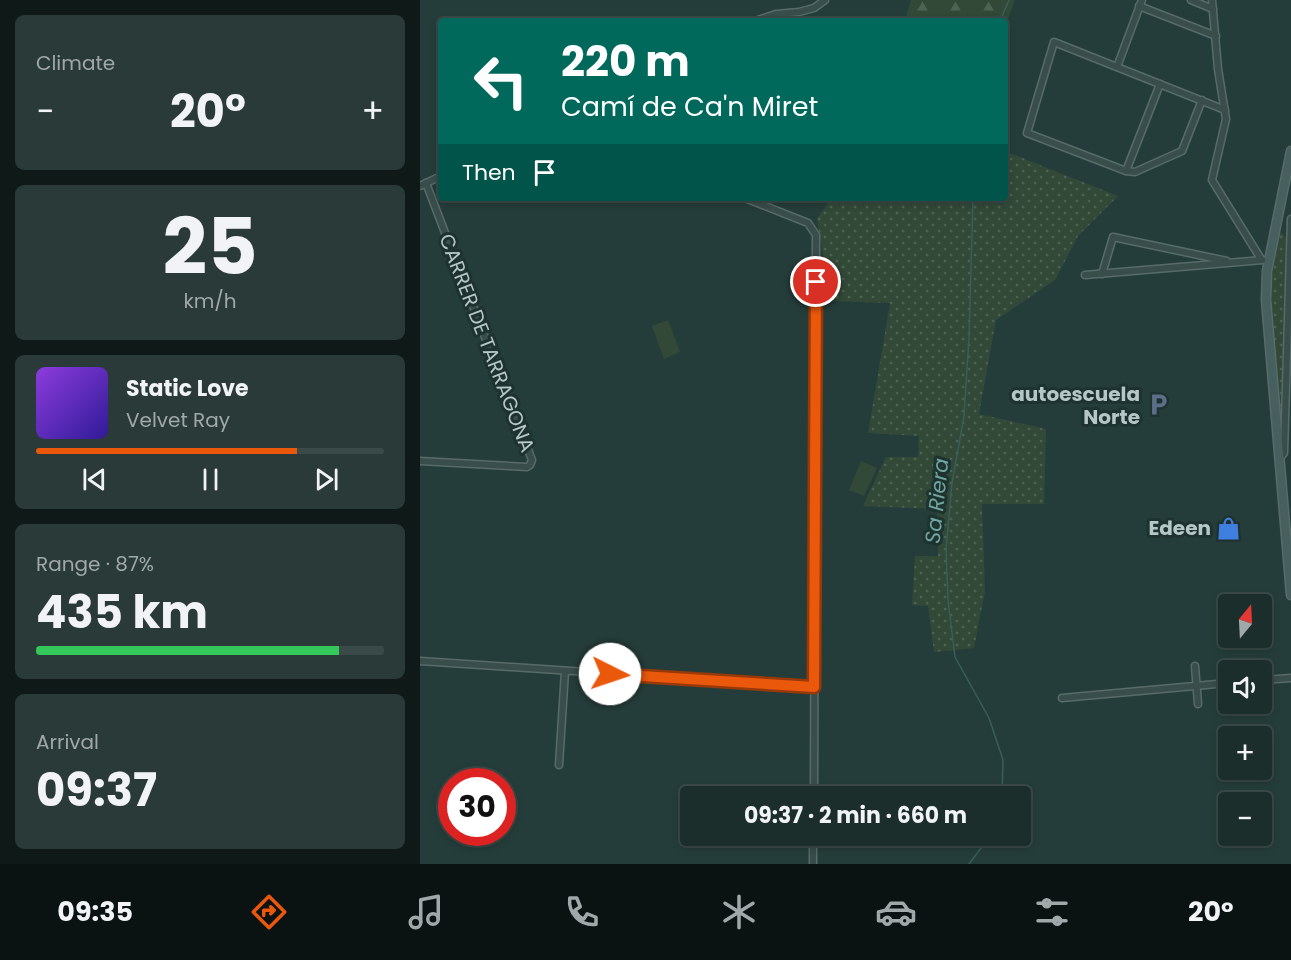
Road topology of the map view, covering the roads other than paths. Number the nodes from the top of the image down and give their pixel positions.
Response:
1 (825, 0) edge
2 (1191, 0) edge
3 (1212, 0) edge
4 (1141, 3) edge
5 (1213, 9) junction
6 (764, 18) edge
7 (1216, 36) junction
8 (1117, 67) junction
9 (1160, 84) junction
10 (1202, 100) junction
11 (1225, 110) junction
12 (1291, 151) edge
13 (1126, 171) junction
14 (438, 177) edge
15 (423, 184) edge
16 (753, 201) edge
17 (1291, 219) edge
18 (1276, 228) junction
19 (1291, 236) edge
20 (1265, 261) junction
21 (1234, 262) junction
22 (1102, 274) junction
23 (1085, 275) dead end
24 (1279, 460) junction
25 (420, 461) edge
26 (1291, 478) edge
27 (1281, 479) junction
28 (1291, 595) edge
29 (420, 661) edge
30 (1195, 666) dead end
31 (565, 671) junction
32 (1291, 678) edge
33 (1272, 679) edge
34 (1218, 684) edge
35 (1196, 686) junction
36 (814, 687) junction
37 (1062, 698) dead end
38 (1198, 704) dead end
39 (559, 765) dead end
40 (814, 786) edge
41 (813, 846) edge
42 (813, 864) edge

1 - 6 street
2 - 5 street
3 - 5 street
4 - 7 street
4 - 8 street
5 - 7 street
7 - 11 street
8 - 9 street
8 - 13 street
9 - 10 street
9 - 13 street
10 - 11 street
10 - 13 street
11 - 20 street
12 - 18 street
14 - 15 street
15 - 25 street, CARRER DE TARRAGONA
16 - 36 street
17 - 19 street
18 - 19 street
18 - 20 street
19 - 24 street
20 - 21 street
20 - 24 street
21 - 22 street
21 - 22 street
22 - 23 street
24 - 27 street
26 - 27 street
27 - 28 street
29 - 31 street
30 - 35 street
31 - 36 street
31 - 39 street
32 - 33 street
34 - 35 street
35 - 37 street
35 - 38 street
36 - 40 street
41 - 42 street

